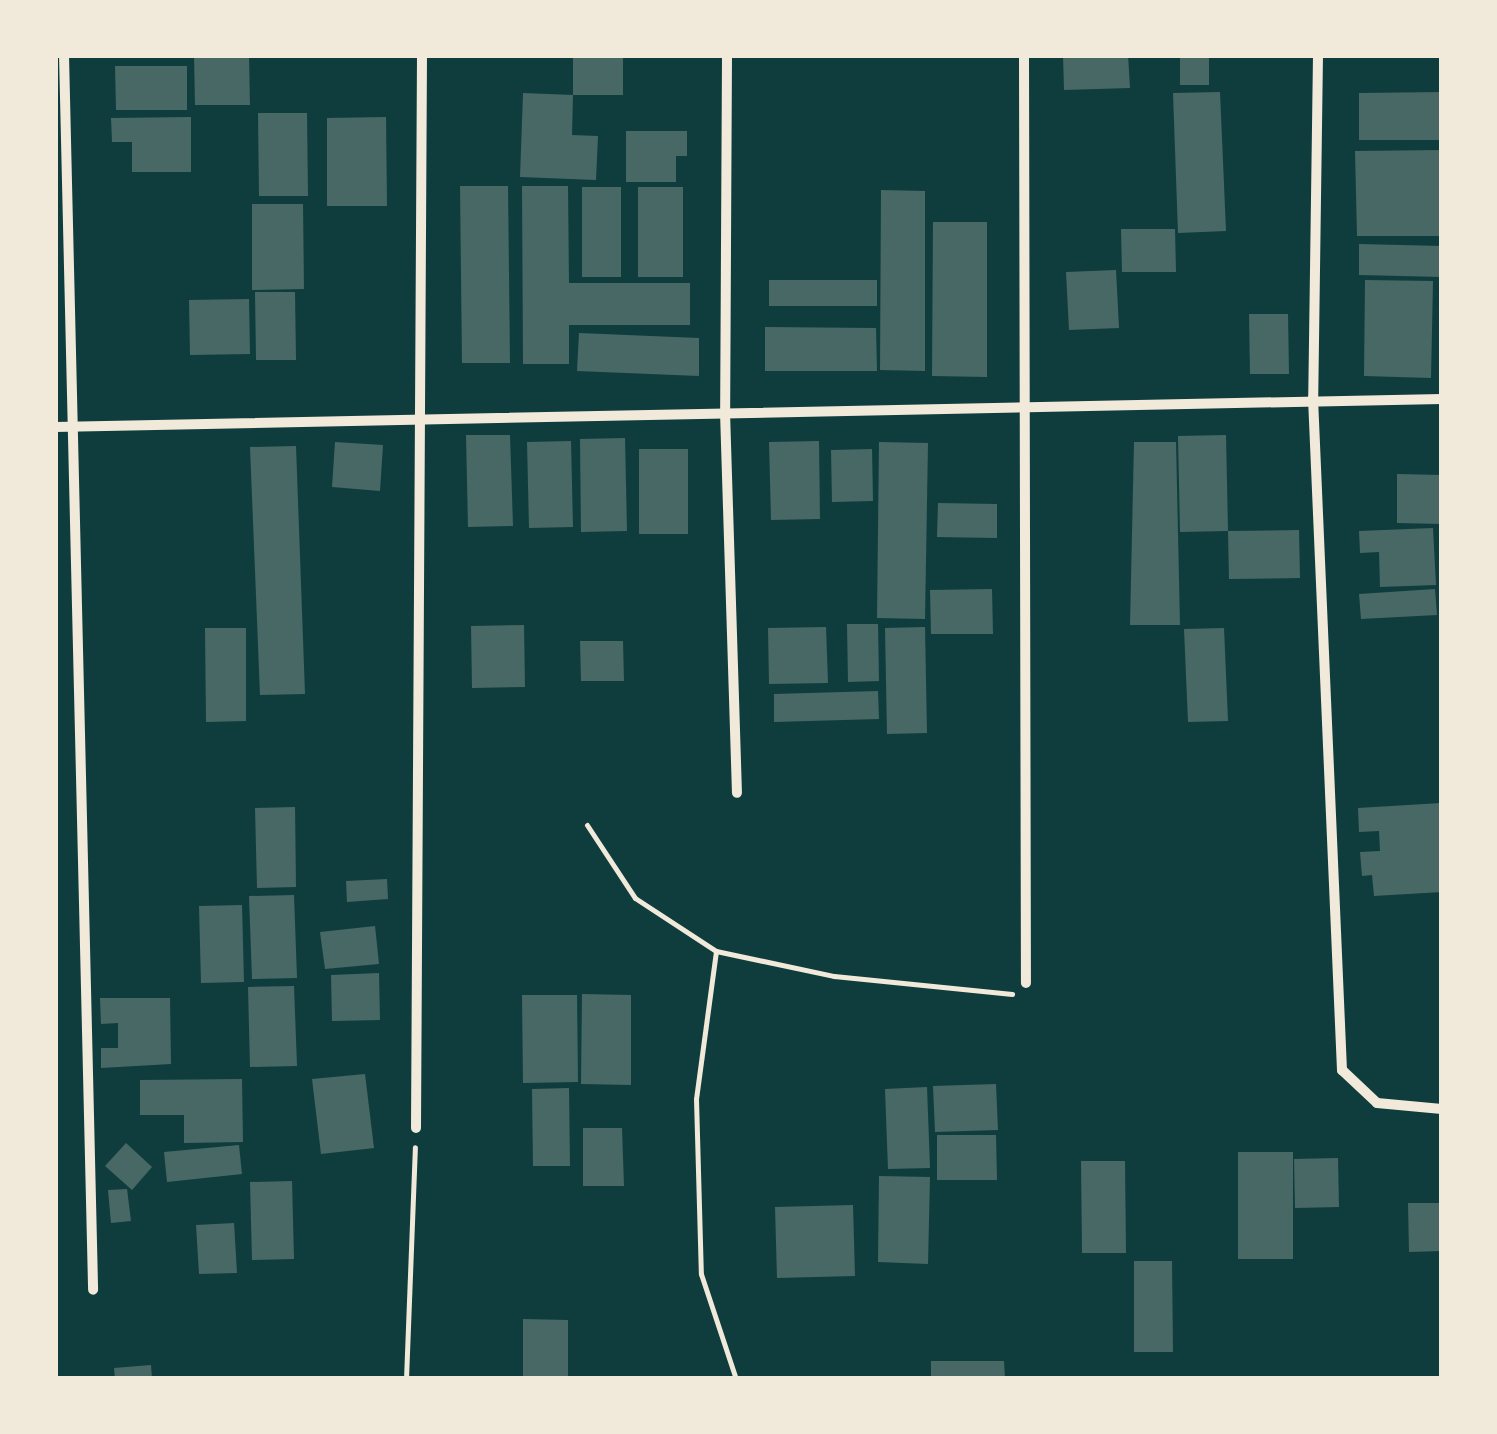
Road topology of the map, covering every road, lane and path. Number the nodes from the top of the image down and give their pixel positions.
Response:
1 (64, 55) edge
2 (422, 55) edge
3 (727, 55) edge
4 (1024, 55) edge
5 (1318, 55) edge
6 (1313, 398) junction
7 (1442, 398) edge
8 (1030, 404) junction
9 (726, 412) junction
10 (416, 419) junction
11 (71, 427) junction
12 (55, 428) edge
13 (737, 793) dead end
14 (587, 826) dead end
15 (716, 950) junction
16 (1026, 984) joint
17 (1442, 1109) edge
18 (416, 1128) joint
19 (93, 1290) dead end
20 (406, 1379) edge
21 (736, 1379) edge

1 - 11 street
2 - 10 street
3 - 9 street
4 - 8 street
5 - 6 street
6 - 7 street
6 - 8 street
6 - 17 street
8 - 9 street
8 - 16 street
9 - 10 street
9 - 13 street
10 - 11 street
10 - 18 street
11 - 12 street
11 - 19 street
14 - 15 path
15 - 16 path
15 - 21 path
18 - 20 path

